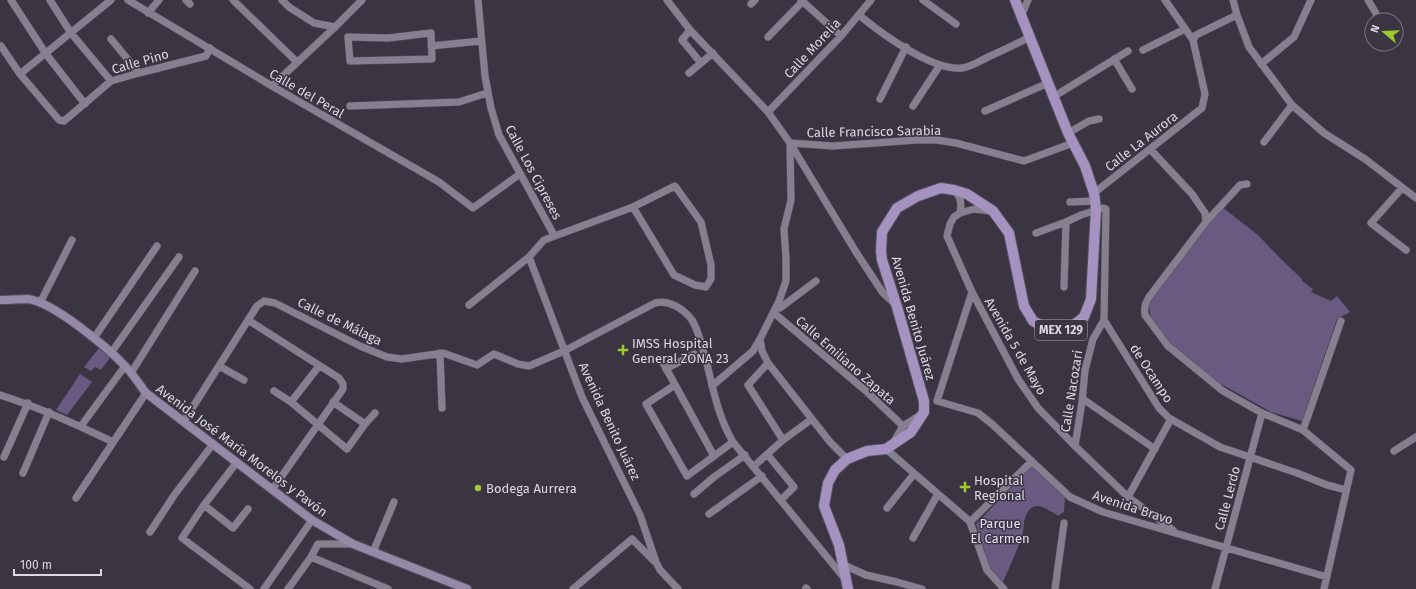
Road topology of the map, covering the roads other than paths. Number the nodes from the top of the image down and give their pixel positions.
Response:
1 (11, 0) edge
2 (50, 0) edge
3 (111, 0) edge
4 (128, 0) edge
5 (159, 0) edge
6 (233, 0) edge
7 (282, 0) edge
8 (362, 0) edge
9 (478, 0) edge
10 (667, 0) edge
11 (871, 0) edge
12 (923, 0) edge
13 (1015, 0) edge
14 (1028, 0) edge
15 (1165, 0) edge
16 (1233, 0) edge
17 (1311, 0) edge
18 (1368, 0) edge
19 (802, 1) edge
20 (1375, 12) edge
21 (148, 13) junction
22 (859, 15) junction
23 (1236, 15) junction
24 (1021, 16) junction
25 (956, 24) dead end
26 (335, 28) junction
27 (1185, 29) junction
28 (690, 30) junction
29 (71, 33) junction
30 (841, 36) junction
31 (768, 37) dead end
32 (1030, 37) junction
33 (111, 39) dead end
34 (1193, 40) junction
35 (481, 41) junction
36 (1, 46) edge
37 (431, 46) junction
38 (906, 47) junction
39 (210, 48) junction
40 (1143, 50) dead end
41 (1128, 51) dead end
42 (713, 53) junction
43 (46, 54) junction
44 (1114, 59) junction
45 (296, 62) junction
46 (701, 63) junction
47 (1261, 64) junction
48 (940, 65) junction
49 (139, 73) junction
50 (689, 73) dead end
51 (20, 74) junction
52 (111, 81) junction
53 (1048, 83) junction
54 (272, 86) junction
55 (1132, 89) dead end
56 (488, 93) junction
57 (1053, 96) junction
58 (880, 99) dead end
59 (85, 104) junction
60 (1292, 105) junction
61 (350, 106) dead end
62 (913, 106) dead end
63 (985, 111) dead end
64 (768, 112) junction
65 (1099, 119) dead end
66 (1068, 133) junction
67 (1264, 142) dead end
68 (790, 143) junction
69 (1072, 143) junction
70 (1150, 149) junction
71 (520, 174) junction
72 (1247, 184) dead end
73 (1402, 188) junction
74 (954, 190) junction
75 (1416, 198) edge
76 (1095, 201) junction
77 (1070, 202) dead end
78 (633, 207) junction
79 (993, 211) junction
80 (960, 213) junction
81 (1066, 222) junction
82 (1206, 222) junction
83 (1036, 233) dead end
84 (554, 235) junction
85 (72, 240) dead end
86 (157, 246) dead end
87 (1406, 250) dead end
88 (179, 257) dead end
89 (529, 257) junction
90 (195, 271) dead end
91 (816, 281) dead end
92 (1064, 287) dead end
93 (972, 292) junction
94 (0, 300) edge
95 (40, 303) junction
96 (468, 305) dead end
97 (898, 306) junction
98 (775, 311) junction
99 (248, 320) junction
100 (1104, 320) junction
101 (1341, 321) dead end
102 (94, 338) junction
103 (760, 339) junction
104 (564, 351) junction
105 (111, 353) junction
106 (440, 353) junction
107 (694, 354) dead end
108 (661, 359) dead end
109 (768, 362) junction
110 (125, 366) junction
111 (219, 366) junction
112 (319, 366) junction
113 (666, 369) junction
114 (131, 373) junction
115 (244, 380) dead end
116 (675, 385) junction
117 (712, 386) junction
118 (274, 391) dead end
119 (146, 393) junction
120 (0, 395) edge
121 (1082, 401) junction
122 (291, 402) junction
123 (334, 402) junction
124 (28, 403) junction
125 (442, 408) dead end
126 (49, 412) junction
127 (924, 412) junction
128 (374, 413) dead end
129 (1262, 413) junction
130 (812, 419) junction
131 (1170, 419) junction
132 (184, 421) junction
133 (318, 424) junction
134 (365, 424) junction
135 (80, 426) junction
136 (903, 426) junction
137 (1303, 430) junction
138 (1416, 437) edge
139 (783, 440) junction
140 (113, 442) junction
141 (733, 442) junction
142 (213, 444) junction
143 (1075, 446) junction
144 (889, 447) junction
145 (1153, 450) junction
146 (1394, 451) dead end
147 (767, 454) junction
148 (745, 455) junction
149 (714, 456) junction
150 (4, 457) dead end
151 (847, 458) junction
152 (1250, 458) junction
153 (1031, 459) junction
154 (237, 462) junction
155 (754, 466) junction
156 (24, 473) dead end
157 (914, 474) junction
158 (762, 476) junction
159 (272, 490) junction
160 (1346, 490) junction
161 (694, 494) dead end
162 (938, 494) junction
163 (1128, 497) junction
164 (76, 498) dead end
165 (781, 500) junction
166 (394, 502) dead end
167 (204, 505) junction
168 (887, 508) dead end
169 (248, 509) dead end
170 (709, 514) dead end
171 (312, 520) junction
172 (969, 521) junction
173 (1064, 522) dead end
174 (150, 532) dead end
175 (1178, 534) junction
176 (913, 538) dead end
177 (353, 544) junction
178 (1226, 548) junction
179 (373, 552) junction
180 (311, 557) junction
181 (656, 562) junction
182 (844, 566) junction
183 (1327, 577) junction
184 (848, 586) edge
185 (1003, 588) edge
186 (250, 589) edge
187 (264, 589) edge
188 (288, 589) edge
189 (388, 589) edge
190 (467, 589) edge
191 (574, 589) edge
192 (678, 589) edge
193 (922, 589) edge
194 (1056, 589) edge
195 (1215, 589) edge
196 (1324, 589) edge

1 - 43 street
2 - 29 street
3 - 29 street
4 - 21 street, Calle del Peral
5 - 21 street
6 - 45 street
7 - 26 street
8 - 26 street
9 - 35 street, Calle Los Cipreses
10 - 28 street
11 - 22 street, Calle Morelia
12 - 25 street
13 - 24 main road, Avenida Benito Juárez / MEX 129
14 - 24 street
15 - 27 street
16 - 23 street
17 - 47 street
18 - 20 street
19 - 30 street
19 - 31 street
21 - 39 street, Calle del Peral
22 - 30 street, Calle Morelia
22 - 38 street
23 - 34 street
23 - 47 street
24 - 32 main road, Avenida Benito Juárez / MEX 129
26 - 45 street
27 - 34 street
27 - 40 street
28 - 42 street
28 - 46 street
29 - 43 street
29 - 52 street
30 - 64 street, Calle Morelia
32 - 48 street
32 - 53 main road, Avenida Benito Juárez / MEX 129
33 - 49 street
34 - 70 street, Calle La Aurora
35 - 37 street
35 - 56 street, Calle Los Cipreses
36 - 51 street
37 - 37 street
38 - 48 street
38 - 58 street
39 - 49 street, Calle Pino
39 - 54 street, Calle del Peral
41 - 44 street
42 - 46 street
42 - 64 street
43 - 51 street
43 - 59 street
44 - 55 street
44 - 57 street
45 - 54 street
46 - 50 street
47 - 60 street
48 - 62 street
49 - 52 street, Calle Pino
51 - 59 street, Calle Pino
52 - 59 street, Calle Pino
53 - 57 main road, Avenida Benito Juárez / MEX 129
53 - 63 street
54 - 71 street, Calle del Peral
56 - 61 street
56 - 71 street, Calle Los Cipreses
57 - 66 main road, Avenida Benito Juárez / MEX 129
60 - 67 street
60 - 73 street
64 - 68 street
65 - 66 street
66 - 69 main road, Avenida Benito Juárez / MEX 129
68 - 69 street, Calle Francisco Sarabia
68 - 97 street
68 - 98 street
69 - 76 main road, Avenida Benito Juárez / MEX 129
70 - 76 street, Calle La Aurora
70 - 82 street
71 - 84 street, Calle Los Cipreses
72 - 82 street
73 - 75 street
73 - 87 street
74 - 79 main road, Avenida Benito Juárez / MEX 129
74 - 80 street
74 - 97 main road, Avenida Benito Juárez / MEX 129
76 - 77 street
76 - 79 main road, Avenida Benito Juárez / MEX 129
76 - 81 street, Calle La Aurora
76 - 100 street
78 - 78 street
78 - 84 street
79 - 80 street
80 - 93 street, Avenida 5 de Mayo
81 - 83 street, Calle La Aurora
81 - 92 street
82 - 129 street
84 - 89 street
85 - 95 street
86 - 102 street
88 - 105 street
89 - 96 street
89 - 104 street, Avenida Benito Juárez
90 - 114 street
91 - 98 street, Calle Emiliano Zapata
93 - 143 street, Avenida 5 de Mayo
93 - 153 street, Avenida Bravo
94 - 95 main road, Avenida José María Morelos y Pavón
95 - 102 main road, Avenida José María Morelos y Pavón
97 - 127 main road, Avenida Benito Juárez / MEX 129
98 - 103 street
98 - 136 street, Calle Emiliano Zapata
99 - 106 street, Calle de Málaga
99 - 111 street
99 - 112 street
100 - 121 street, Calle Nacozari
100 - 131 street, de Ocampo
101 - 137 street
102 - 105 main road, Avenida José María Morelos y Pavón
103 - 109 street
103 - 117 street
104 - 106 street, Calle de Málaga
104 - 117 street
104 - 181 street, Avenida Benito Juárez
105 - 110 main road, Avenida José María Morelos y Pavón
106 - 125 street
107 - 113 street
108 - 113 street
109 - 130 street
109 - 139 street
110 - 114 main road, Avenida José María Morelos y Pavón
110 - 135 street
111 - 115 street
111 - 132 street
112 - 122 street
112 - 123 street
113 - 116 street
114 - 119 main road, Avenida José María Morelos y Pavón
116 - 149 street
116 - 149 street
117 - 141 street
118 - 122 street
119 - 132 main road, Avenida José María Morelos y Pavón
119 - 140 street
120 - 124 street
121 - 143 street, Calle Nacozari
121 - 145 street
122 - 133 street
123 - 133 street
123 - 134 street
124 - 126 street
124 - 150 street
126 - 135 street
126 - 156 street
127 - 136 street
127 - 144 main road
128 - 134 street
129 - 137 street
129 - 152 street, Calle Lerdo
130 - 139 street
130 - 151 street
131 - 145 street
131 - 152 street, de Ocampo
132 - 142 main road, Avenida José María Morelos y Pavón
133 - 134 street
133 - 159 street
135 - 140 street
136 - 144 street
137 - 160 street
138 - 146 street
139 - 147 street
140 - 164 street
141 - 148 street
141 - 149 street
142 - 154 main road, Avenida José María Morelos y Pavón
142 - 174 street
143 - 163 street, Avenida 5 de Mayo
144 - 151 main road
144 - 157 street
145 - 163 street
147 - 155 street
147 - 165 street
148 - 155 street
148 - 161 street
151 - 182 main road
152 - 160 street, de Ocampo
152 - 178 street, Calle Lerdo
153 - 172 street
153 - 175 street, Avenida Bravo
154 - 159 main road, Avenida José María Morelos y Pavón
154 - 167 street
155 - 158 street
157 - 162 street
157 - 168 street
158 - 165 street
158 - 170 street
159 - 171 main road, Avenida José María Morelos y Pavón
160 - 183 street
162 - 172 street
162 - 176 street
163 - 175 street, Avenida 5 de Mayo
165 - 184 street
166 - 179 street
167 - 169 street
167 - 186 street
171 - 177 main road, Avenida José María Morelos y Pavón
171 - 187 street
172 - 185 street
173 - 194 street
175 - 178 street, Avenida Bravo
177 - 179 main road, Avenida José María Morelos y Pavón
177 - 180 street
178 - 183 street, Avenida Bravo
178 - 195 street, Calle Lerdo
179 - 190 main road, Avenida José María Morelos y Pavón
180 - 188 street
180 - 189 street
181 - 191 street
181 - 192 street, Avenida Benito Juárez
182 - 184 main road
182 - 193 street
183 - 196 street

